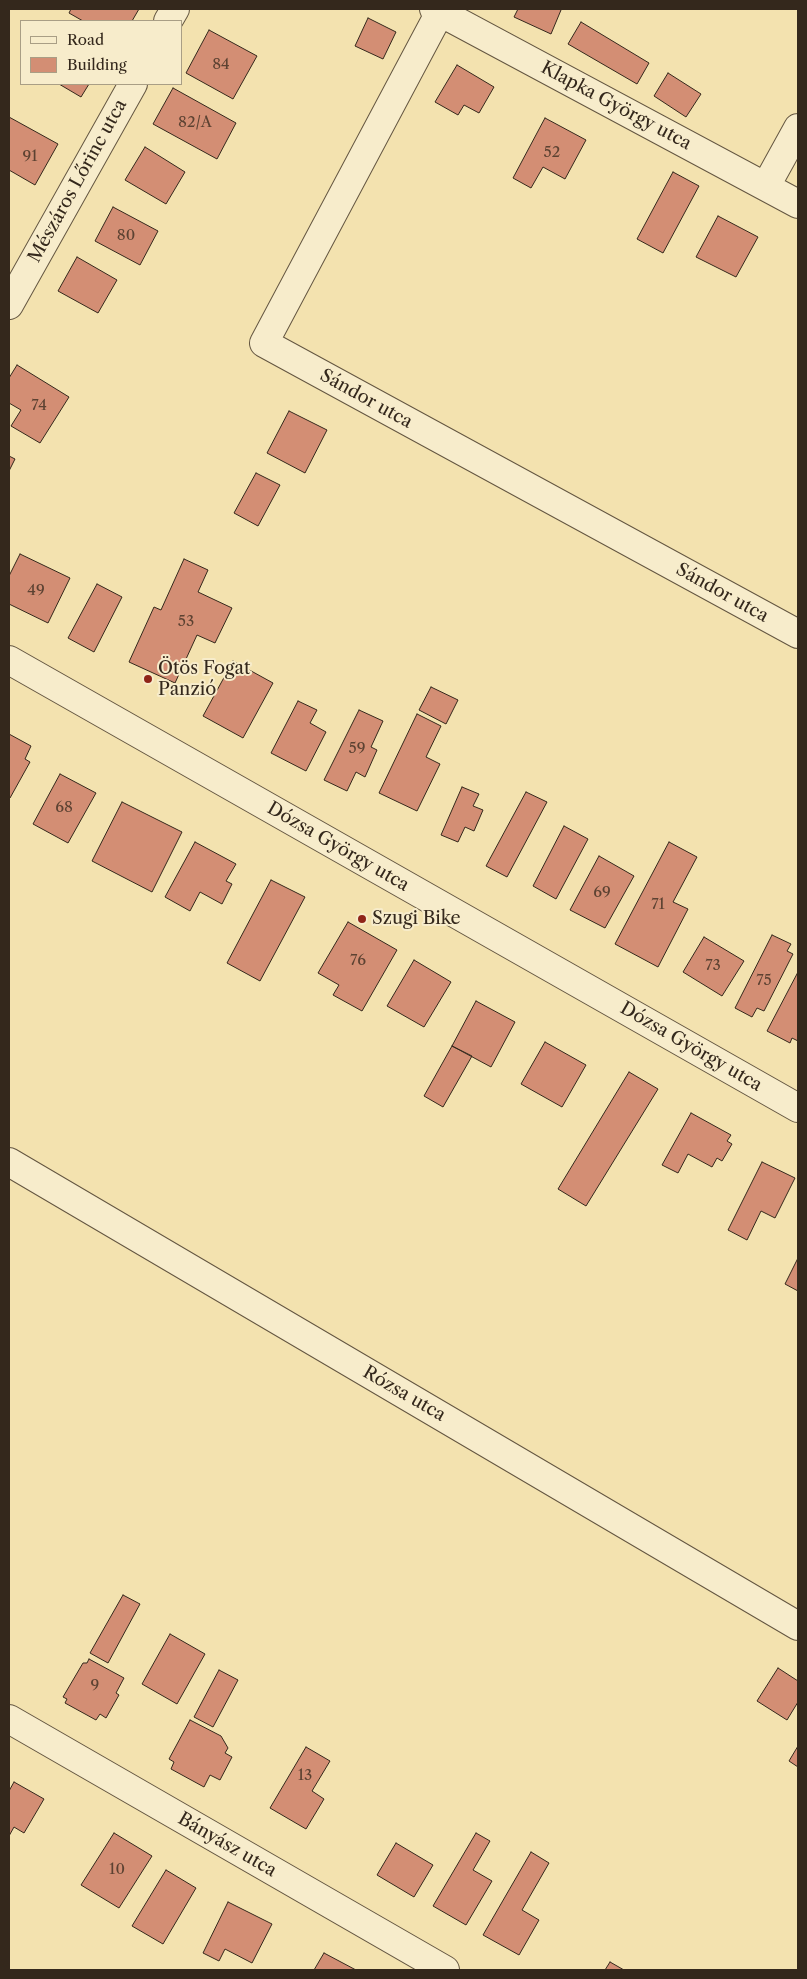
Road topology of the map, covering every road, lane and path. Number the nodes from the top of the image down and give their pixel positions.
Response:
1 (175, 9) edge
2 (437, 10) edge
3 (169, 20) edge
4 (132, 85) edge
5 (798, 128) edge
6 (766, 186) junction
7 (798, 204) edge
8 (9, 305) edge
9 (798, 634) edge
10 (9, 660) edge
11 (798, 1108) edge
12 (9, 1162) edge
13 (798, 1626) edge
14 (9, 1720) edge
15 (445, 1970) edge

1 - 3 street
2 - 6 street, Klapka György utca
2 - 9 street, Sándor utca
4 - 8 street, Mészáros Lőrinc utca
5 - 6 street
6 - 7 street, Klapka György utca
10 - 11 street, Dózsa György utca
12 - 13 street, Rózsa utca
14 - 15 street, Bányász utca

